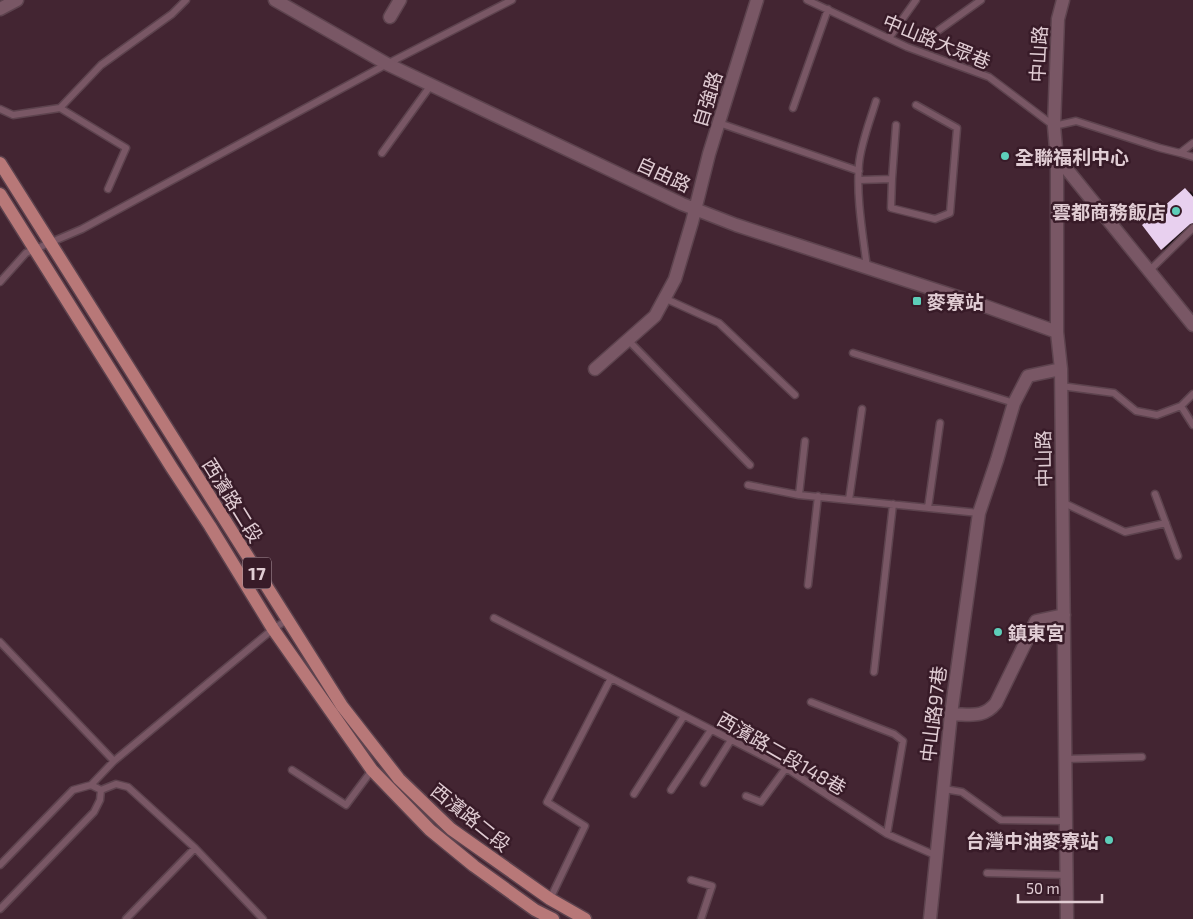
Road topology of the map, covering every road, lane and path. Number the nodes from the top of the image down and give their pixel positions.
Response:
1 (17, 0) edge
2 (186, 0) edge
3 (275, 0) edge
4 (400, 0) edge
5 (512, 0) edge
6 (757, 0) edge
7 (807, 0) edge
8 (916, 0) edge
9 (981, 0) edge
10 (1063, 0) edge
11 (0, 9) edge
12 (828, 9) junction
13 (390, 17) dead end
14 (939, 30) dead end
15 (889, 38) junction
16 (387, 64) junction
17 (431, 85) junction
18 (876, 101) dead end
19 (916, 105) dead end
20 (60, 108) junction
21 (793, 108) dead end
22 (0, 109) edge
23 (719, 123) junction
24 (896, 124) dead end
25 (1054, 126) junction
26 (1193, 143) edge
27 (382, 153) dead end
28 (1180, 153) junction
29 (1057, 157) junction
30 (1193, 157) edge
31 (0, 163) edge
32 (859, 171) junction
33 (892, 179) junction
34 (859, 180) junction
35 (108, 189) dead end
36 (0, 194) edge
37 (696, 209) junction
38 (1193, 228) edge
39 (49, 243) junction
40 (35, 249) junction
41 (866, 268) junction
42 (1149, 271) junction
43 (0, 282) edge
44 (664, 298) junction
45 (1193, 325) edge
46 (1057, 332) junction
47 (628, 340) junction
48 (853, 353) dead end
49 (595, 369) dead end
50 (1061, 369) junction
51 (1060, 386) junction
52 (1193, 394) edge
53 (795, 395) dead end
54 (1014, 403) junction
55 (1181, 406) junction
56 (862, 409) dead end
57 (940, 423) dead end
58 (1193, 424) edge
59 (805, 441) dead end
60 (750, 465) dead end
61 (748, 485) dead end
62 (1156, 494) dead end
63 (800, 495) junction
64 (818, 496) junction
65 (849, 500) junction
66 (1062, 502) junction
67 (893, 504) junction
68 (928, 508) junction
69 (979, 513) junction
70 (1166, 523) junction
71 (1178, 556) dead end
72 (808, 585) dead end
73 (1064, 615) junction
74 (494, 618) dead end
75 (287, 620) junction
76 (273, 629) junction
77 (0, 642) edge
78 (874, 672) dead end
79 (610, 678) junction
80 (811, 702) dead end
81 (951, 714) junction
82 (684, 716) junction
83 (711, 730) junction
84 (731, 740) junction
85 (1142, 757) dead end
86 (1065, 759) junction
87 (114, 761) junction
88 (786, 768) junction
89 (292, 770) dead end
90 (372, 770) junction
91 (704, 783) dead end
92 (91, 785) junction
93 (944, 789) junction
94 (101, 790) junction
95 (671, 790) dead end
96 (634, 794) dead end
97 (746, 796) dead end
98 (1066, 821) junction
99 (887, 834) junction
100 (195, 848) junction
101 (937, 856) junction
102 (0, 865) edge
103 (988, 874) dead end
104 (1067, 875) junction
105 (691, 880) dead end
106 (550, 899) junction
107 (0, 909) edge
108 (533, 914) edge
109 (126, 919) edge
110 (263, 919) edge
111 (553, 919) edge
112 (585, 919) edge
113 (700, 919) edge
114 (930, 919) edge
115 (1067, 919) edge

1 - 11 street
2 - 20 lane
3 - 16 street, 自由路
4 - 13 street
5 - 16 lane
6 - 23 street, 自強路
7 - 12 lane, 中山路大眾巷
8 - 15 lane
9 - 14 lane, 中山路大眾巷
10 - 25 street, 中山路
12 - 15 lane, 中山路大眾巷
12 - 21 lane
15 - 25 lane, 中山路大眾巷
16 - 17 street, 自由路
16 - 39 lane
17 - 27 lane
17 - 37 street, 自由路
18 - 32 lane
19 - 33 lane
20 - 22 lane
20 - 35 lane
23 - 32 lane
23 - 37 street, 自強路
24 - 33 lane
25 - 28 lane
25 - 29 street, 中山路
26 - 28 lane
28 - 30 lane
29 - 42 street
29 - 46 street, 中山路
31 - 39 main road, 西濱路二段 / 17
32 - 34 lane
33 - 34 lane
34 - 41 lane
36 - 40 main road, 西濱路二段 / 17
37 - 41 street, 自由路
37 - 44 street, 自強路
38 - 42 lane
39 - 40 lane
39 - 75 main road, 西濱路二段 / 17
40 - 43 lane
40 - 76 main road, 西濱路二段 / 17
41 - 46 street, 自由路
42 - 45 street
44 - 47 street, 自強路
44 - 53 lane
46 - 50 street, 中山路
47 - 49 street, 自強路
47 - 60 lane
48 - 54 lane
50 - 51 street, 中山路
50 - 54 street, 中山路97巷
51 - 55 lane
51 - 66 street, 中山路
52 - 55 lane
54 - 69 street, 中山路97巷
55 - 58 lane
56 - 65 lane
57 - 68 lane
59 - 63 lane
61 - 63 lane
62 - 70 lane
63 - 64 lane
64 - 65 lane
64 - 72 lane
65 - 67 lane
66 - 70 lane
66 - 73 street, 中山路
67 - 68 lane
67 - 78 lane
68 - 69 lane
69 - 81 street, 中山路97巷
70 - 71 lane
73 - 81 street
73 - 86 street, 中山路
74 - 79 lane, 西濱路二段148巷
75 - 76 lane
75 - 106 main road, 西濱路二段 / 17
76 - 87 lane
76 - 90 main road, 西濱路二段 / 17
77 - 87 lane
79 - 82 lane, 西濱路二段148巷
79 - 106 lane
80 - 99 lane
81 - 93 street, 中山路97巷
82 - 83 lane, 西濱路二段148巷
82 - 96 lane
83 - 84 lane, 西濱路二段148巷
83 - 95 lane
84 - 88 lane, 西濱路二段148巷
84 - 91 lane
85 - 86 lane
86 - 98 street, 中山路
87 - 92 lane
88 - 97 lane
88 - 99 lane, 西濱路二段148巷
89 - 90 lane
90 - 108 main road, 西濱路二段 / 17
92 - 94 lane
92 - 102 lane
93 - 98 lane
93 - 101 street, 中山路97巷
94 - 100 lane
94 - 107 lane
98 - 104 street, 中山路
99 - 101 lane, 西濱路二段148巷
100 - 109 lane
100 - 110 lane
101 - 114 street, 中山路97巷
103 - 104 lane
104 - 115 street, 中山路
105 - 113 lane
106 - 112 main road, 西濱路二段 / 17
108 - 111 main road, 西濱路二段 / 17

